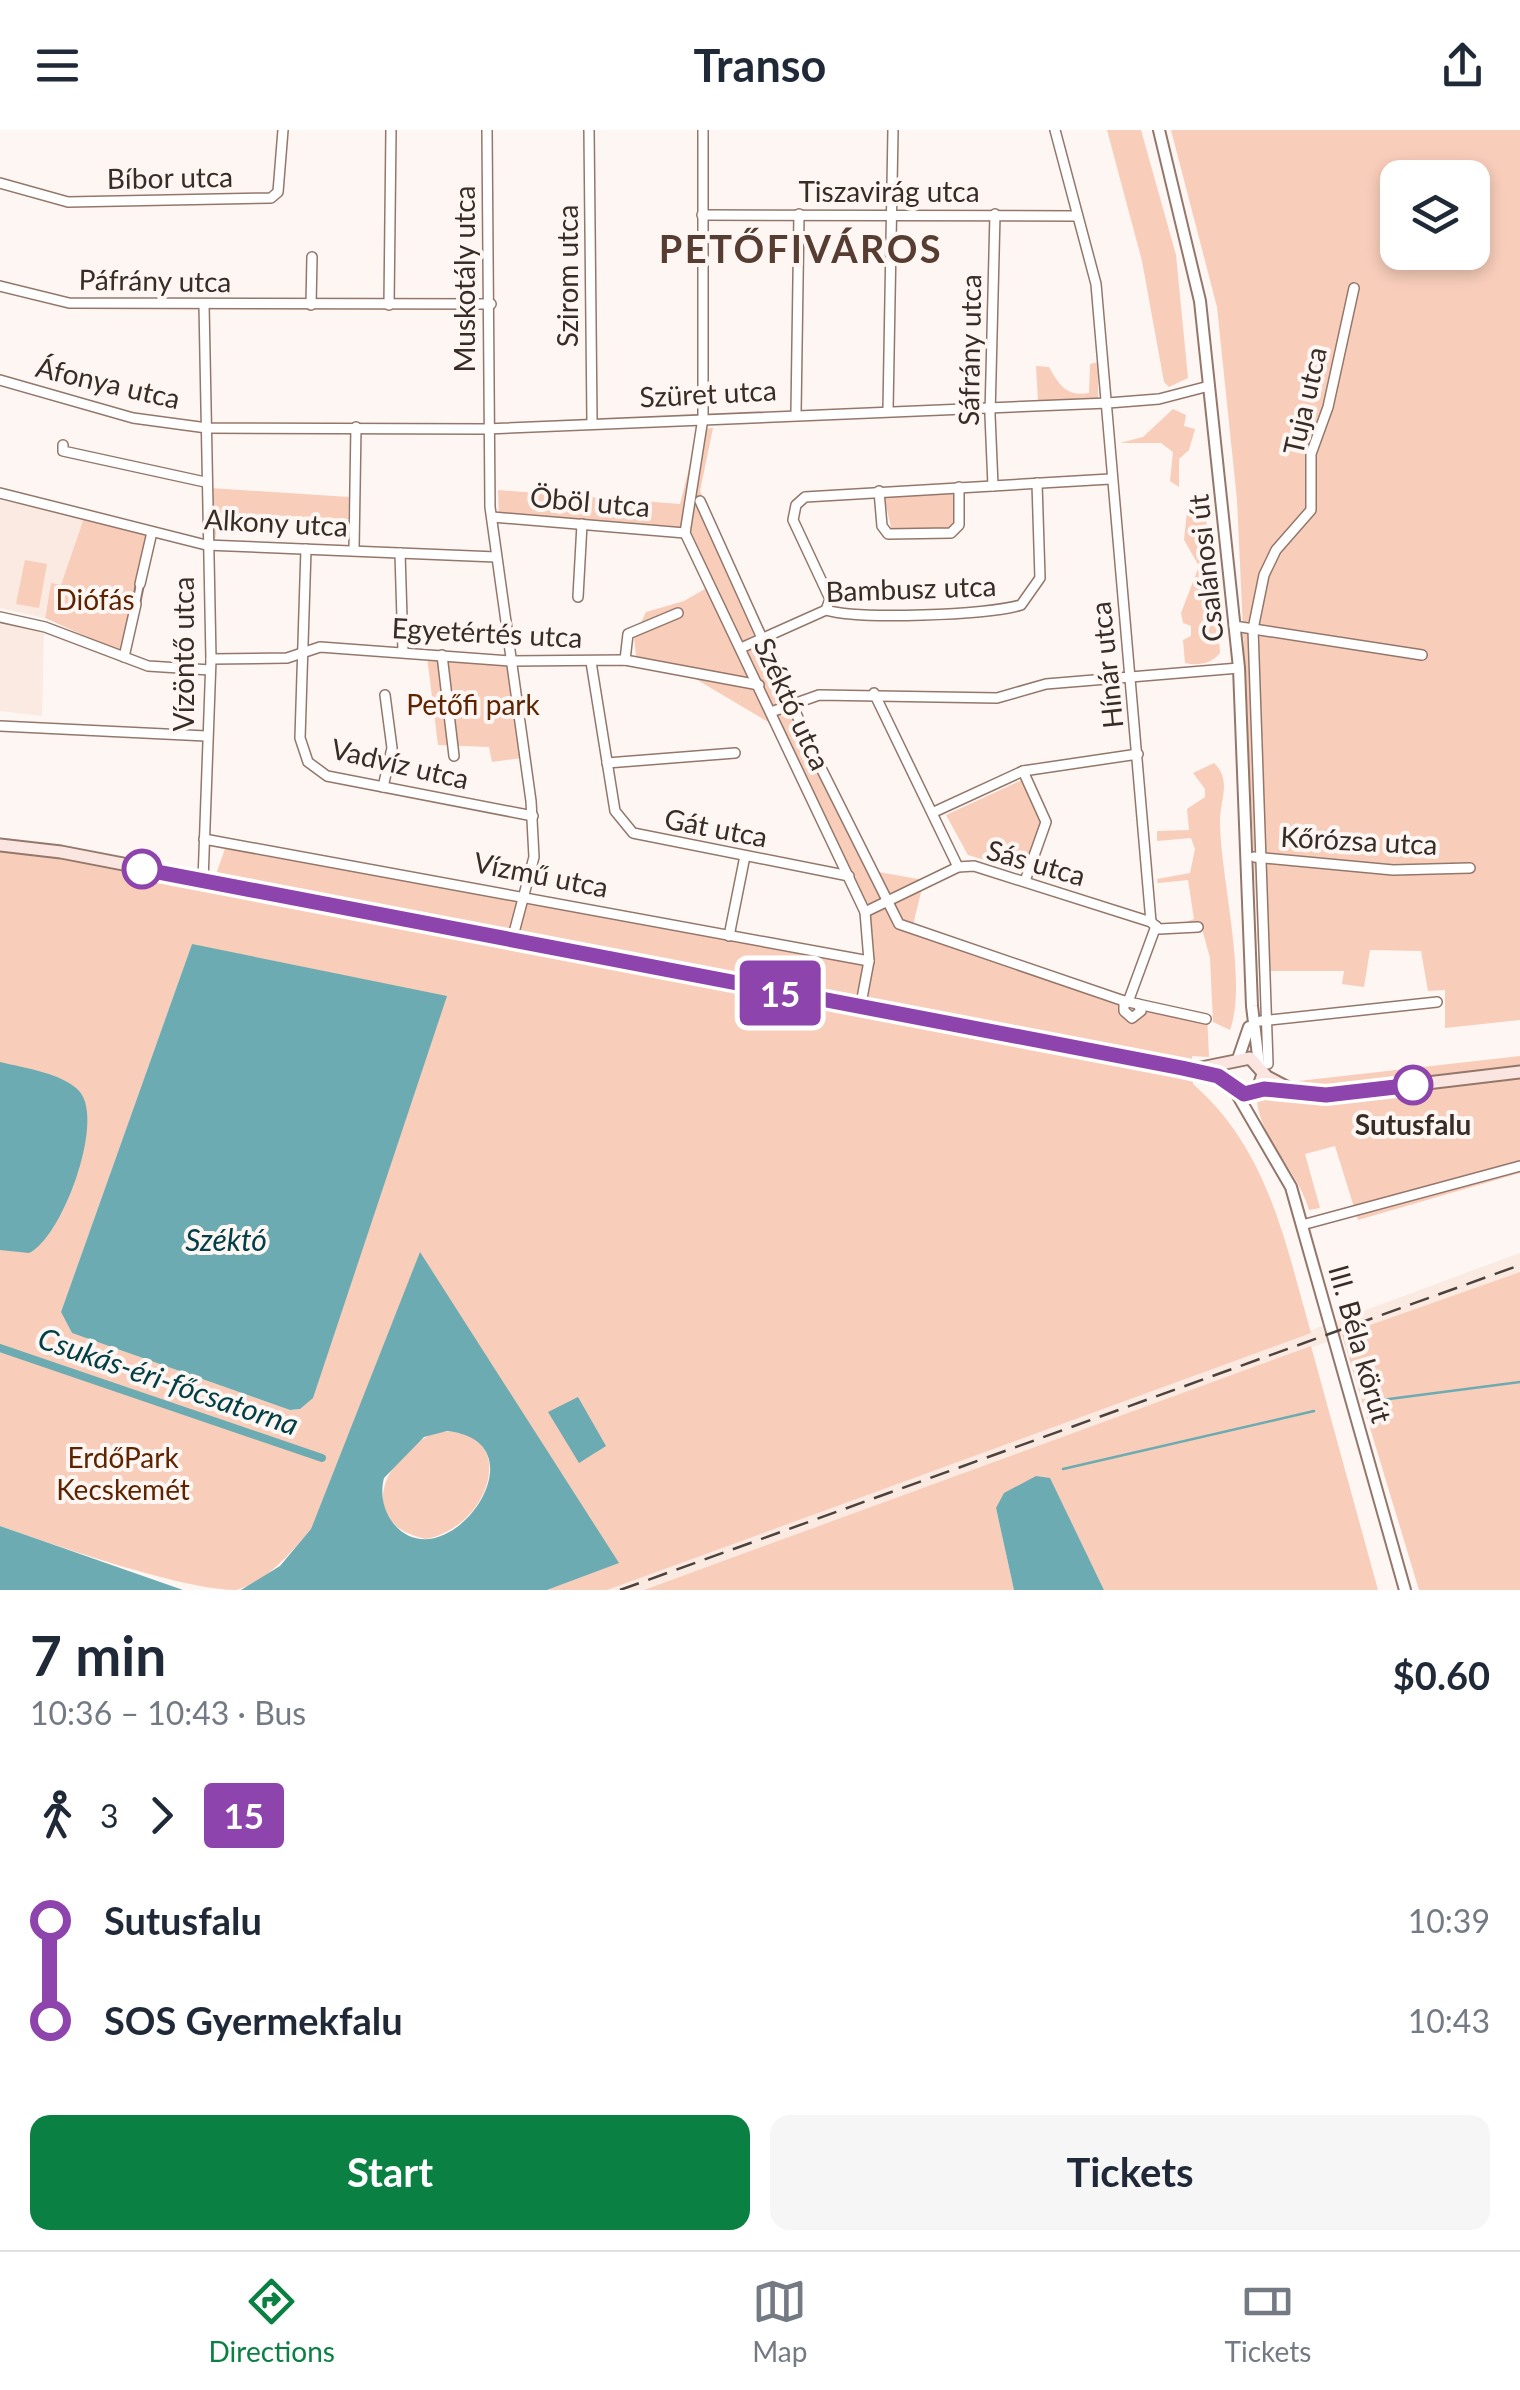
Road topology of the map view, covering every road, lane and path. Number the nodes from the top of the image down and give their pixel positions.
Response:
1 (284, 130) edge
2 (391, 130) edge
3 (487, 130) edge
4 (589, 130) edge
5 (702, 130) edge
6 (893, 130) edge
7 (1054, 130) edge
8 (1159, 130) edge
9 (0, 182) edge
10 (799, 214) junction
11 (892, 214) junction
12 (995, 214) junction
13 (702, 215) junction
14 (1076, 216) junction
15 (312, 258) dead end
16 (0, 286) edge
17 (1354, 288) dead end
18 (491, 304) junction
19 (204, 305) junction
20 (312, 305) junction
21 (389, 305) junction
22 (0, 380) edge
23 (1209, 386) junction
24 (1108, 402) junction
25 (993, 405) junction
26 (888, 410) junction
27 (796, 413) junction
28 (703, 418) junction
29 (592, 422) junction
30 (356, 427) junction
31 (206, 428) junction
32 (486, 429) junction
33 (63, 445) dead end
34 (1110, 478) junction
35 (205, 482) junction
36 (1036, 483) junction
37 (994, 486) junction
38 (960, 487) junction
39 (879, 491) junction
40 (0, 493) edge
41 (700, 501) dead end
42 (492, 517) junction
43 (582, 524) junction
44 (152, 532) junction
45 (685, 532) junction
46 (206, 545) junction
47 (306, 549) junction
48 (354, 549) junction
49 (722, 552) junction
50 (400, 553) junction
51 (496, 557) junction
52 (701, 562) junction
53 (140, 584) joint
54 (578, 597) dead end
55 (136, 604) joint
56 (826, 610) junction
57 (678, 614) dead end
58 (0, 617) edge
59 (1234, 626) junction
60 (1253, 629) junction
61 (764, 638) junction
62 (741, 648) junction
63 (402, 651) junction
64 (304, 652) junction
65 (442, 654) junction
66 (1422, 654) dead end
67 (124, 657) junction
68 (625, 660) junction
69 (511, 661) junction
70 (591, 662) junction
71 (211, 664) junction
72 (1239, 668) junction
73 (1132, 676) junction
74 (759, 686) junction
75 (874, 694) junction
76 (385, 695) dead end
77 (791, 701) junction
78 (771, 712) junction
79 (0, 726) edge
80 (451, 731) junction
81 (437, 733) dead end
82 (206, 736) junction
83 (736, 753) dead end
84 (1138, 754) junction
85 (454, 756) dead end
86 (607, 763) junction
87 (1023, 771) junction
88 (382, 787) junction
89 (934, 812) junction
90 (533, 816) junction
91 (204, 839) junction
92 (0, 844) edge
93 (745, 856) junction
94 (1252, 857) junction
95 (958, 868) junction
96 (1470, 868) dead end
97 (849, 876) junction
98 (203, 881) junction
99 (1025, 881) junction
100 (524, 896) junction
101 (886, 902) junction
102 (865, 912) junction
103 (1153, 924) junction
104 (1198, 927) dead end
105 (729, 936) junction
106 (512, 940) junction
107 (869, 961) junction
108 (1130, 1002) junction
109 (1438, 1002) dead end
110 (1252, 1006) junction
111 (860, 1009) junction
112 (1206, 1019) dead end
113 (1259, 1022) junction
114 (1235, 1062) junction
115 (1264, 1067) junction
116 (1182, 1068) junction
117 (1520, 1072) edge
118 (1231, 1086) junction
119 (1255, 1090) junction
120 (1305, 1093) junction
121 (1250, 1119) junction
122 (1520, 1166) edge
123 (1302, 1225) junction
124 (1406, 1590) edge

1 - 9 street, Bíbor utca
2 - 21 street
3 - 18 street, Muskotály utca
4 - 29 street, Szirom utca
5 - 13 street
6 - 11 street
7 - 14 street, Hínár utca
8 - 23 street, Csalánosi út
10 - 11 street, Tiszavirág utca
10 - 13 street, Tiszavirág utca
10 - 27 street
11 - 12 street, Tiszavirág utca
11 - 26 street
12 - 14 street, Tiszavirág utca
12 - 25 street, Sáfrány utca
13 - 28 street
14 - 24 street, Hínár utca
15 - 20 street
16 - 19 street, Páfrány utca
17 - 60 street, Tuja utca
18 - 21 street, Páfrány utca
18 - 32 street, Muskotály utca
19 - 20 street, Páfrány utca
19 - 31 street, Vízöntő utca
20 - 21 street, Páfrány utca
22 - 31 street, Áfonya utca
23 - 24 street, Szüret utca
23 - 59 street, Csalánosi út
24 - 25 street, Szüret utca
24 - 34 street, Hínár utca
25 - 26 street, Szüret utca
25 - 37 street, Sáfrány utca
26 - 27 street, Szüret utca
27 - 28 street, Szüret utca
28 - 29 street, Szüret utca
28 - 45 street
29 - 32 street, Szüret utca
30 - 31 street, Szüret utca
30 - 32 street, Szüret utca
30 - 48 street
31 - 35 street, Vízöntő utca
32 - 42 street, Muskotály utca
33 - 35 street
34 - 36 street
34 - 73 street, Hínár utca
35 - 46 street, Vízöntő utca
36 - 37 street
36 - 56 street, Bambusz utca
37 - 38 street
38 - 39 street
38 - 39 street
39 - 56 street
40 - 44 street, Alkony utca
41 - 49 street, Széktó utca
42 - 43 street, Öböl utca
42 - 51 street, Muskotály utca
43 - 45 street, Öböl utca
43 - 54 street
44 - 46 street, Alkony utca
44 - 53 street
45 - 52 street, Széktó utca
46 - 47 street, Alkony utca
46 - 71 street, Vízöntő utca
47 - 48 street, Alkony utca
47 - 64 street
48 - 50 street, Alkony utca
49 - 52 street
49 - 61 street, Széktó utca
50 - 51 street, Alkony utca
50 - 63 street
51 - 69 street, Muskotály utca
52 - 62 street, Széktó utca
53 - 55 street
55 - 67 street
56 - 61 street, Bambusz utca
57 - 68 street
58 - 67 street, Egyetértés utca
59 - 60 street
59 - 72 street, Csalánosi út
60 - 66 street
60 - 94 street, Tuja utca
61 - 62 street, Bambusz utca
61 - 77 street, Széktó utca
62 - 74 street, Széktó utca
63 - 64 street, Egyetértés utca
63 - 65 street, Egyetértés utca
64 - 71 street, Egyetértés utca
64 - 88 street, Vadvíz utca
65 - 69 street, Egyetértés utca
65 - 80 street
67 - 71 street, Egyetértés utca
68 - 70 street, Egyetértés utca
68 - 74 street, Egyetértés utca
69 - 70 street, Egyetértés utca
69 - 90 street, Muskotály utca
70 - 86 street, Gát utca
71 - 82 street, Vízöntő utca
72 - 73 street
72 - 94 street, Csalánosi út
73 - 75 street
73 - 84 street, Hínár utca
74 - 78 street, Széktó utca
75 - 77 street
75 - 89 street
76 - 88 street
77 - 78 street
77 - 101 street, Széktó utca
78 - 97 street, Széktó utca
79 - 82 street
80 - 81 street
80 - 85 street
82 - 91 street, Vízöntő utca
83 - 86 street
84 - 87 street
84 - 103 street, Hínár utca
86 - 93 street, Gát utca
87 - 89 street
87 - 99 street
88 - 90 street, Vadvíz utca
89 - 95 street
90 - 100 street, Muskotály utca
91 - 98 street, Vízöntő utca
91 - 100 street, Vízmű utca
92 - 98 main road
93 - 97 street, Gát utca
93 - 105 street
94 - 96 street, Kőrózsa utca
94 - 110 street, Csalánosi út
94 - 113 street, Tuja utca
95 - 99 street, Sás utca
95 - 101 street, Sás utca
97 - 102 street, Széktó utca
98 - 106 main road
99 - 103 street, Sás utca
100 - 105 street, Vízmű utca
100 - 106 street, Muskotály utca
101 - 102 street, Sás utca
101 - 108 street
102 - 107 street, Széktó utca
103 - 104 street, Sás utca
103 - 108 street
105 - 107 street, Vízmű utca
106 - 111 main road
107 - 111 street, Széktó utca
108 - 112 street
109 - 113 street
110 - 113 street, Csalánosi út
110 - 114 street, Csalánosi út
111 - 116 main road
113 - 115 street, Csalánosi út
114 - 115 main road
114 - 116 main road
114 - 118 main road
115 - 119 main road
115 - 120 main road
116 - 118 main road
117 - 120 main road
118 - 119 main road
118 - 121 street, III. Béla körút
119 - 120 main road
119 - 121 street
121 - 123 street, III. Béla körút
122 - 123 street
123 - 124 street, III. Béla körút

